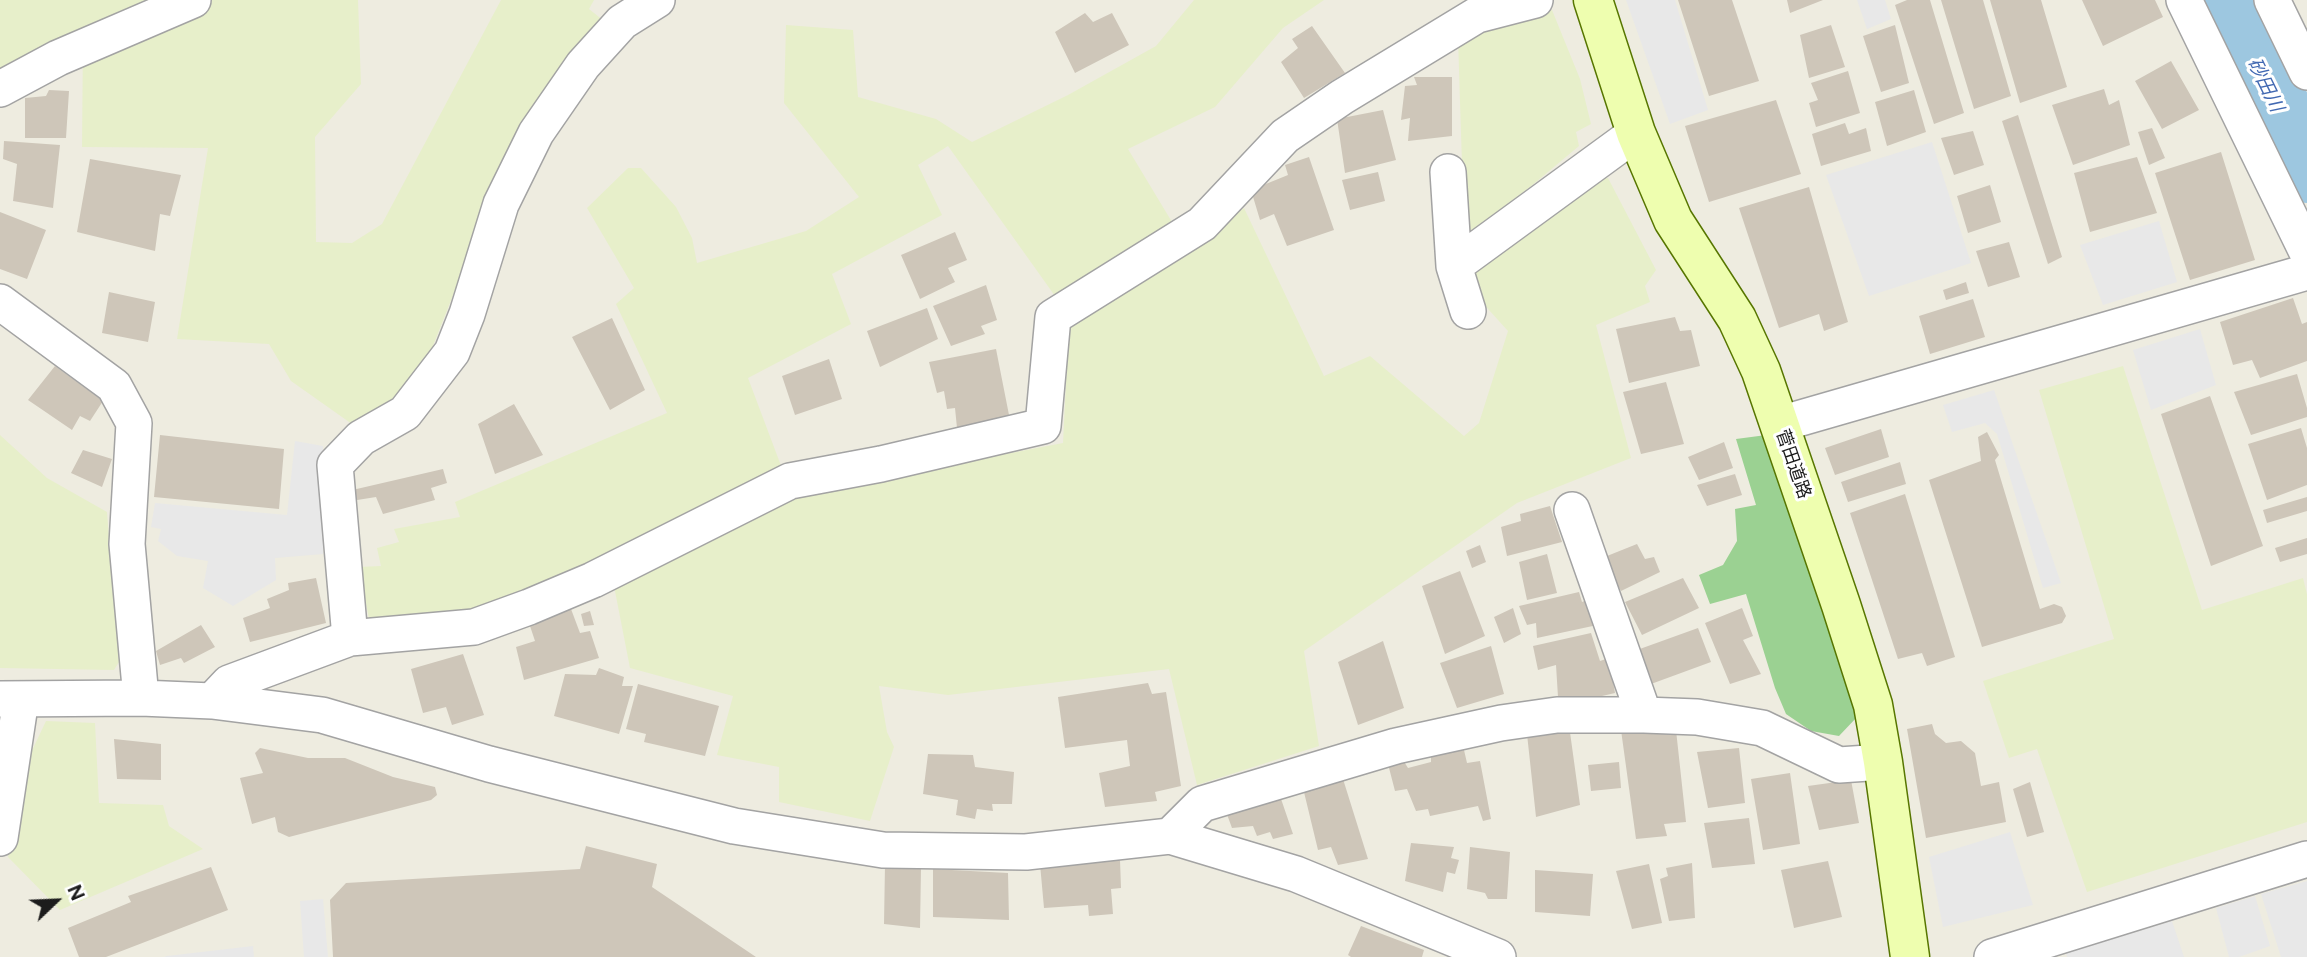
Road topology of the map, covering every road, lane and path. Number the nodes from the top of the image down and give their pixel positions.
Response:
1 (193, 0) edge
2 (657, 0) edge
3 (1535, 0) edge
4 (1593, 0) edge
5 (2183, 0) edge
6 (2272, 0) edge
7 (2307, 72) edge
8 (0, 89) edge
9 (1636, 133) junction
10 (1448, 172) dead end
11 (2307, 252) edge
12 (1454, 267) junction
13 (2307, 272) edge
14 (0, 302) edge
15 (1468, 311) dead end
16 (1780, 424) junction
17 (1572, 510) dead end
18 (351, 638) junction
19 (141, 698) junction
20 (11, 699) edge
21 (212, 701) junction
22 (1644, 715) junction
23 (1884, 762) junction
24 (1170, 836) junction
25 (0, 838) edge
26 (2307, 859) edge
27 (1498, 957) edge
28 (1910, 957) edge
29 (1992, 957) edge

1 - 8 street
2 - 18 street
3 - 18 street
4 - 9 street, 菅田道路
5 - 11 street
6 - 7 street
9 - 12 street
9 - 16 street, 菅田道路
10 - 12 street
12 - 15 street
13 - 16 street
14 - 19 street
16 - 23 street, 菅田道路
17 - 22 street
18 - 21 street
19 - 20 street
19 - 21 street
20 - 25 street
21 - 24 street
22 - 23 street
22 - 24 street
23 - 28 street, 菅田道路
24 - 27 street
26 - 29 street

